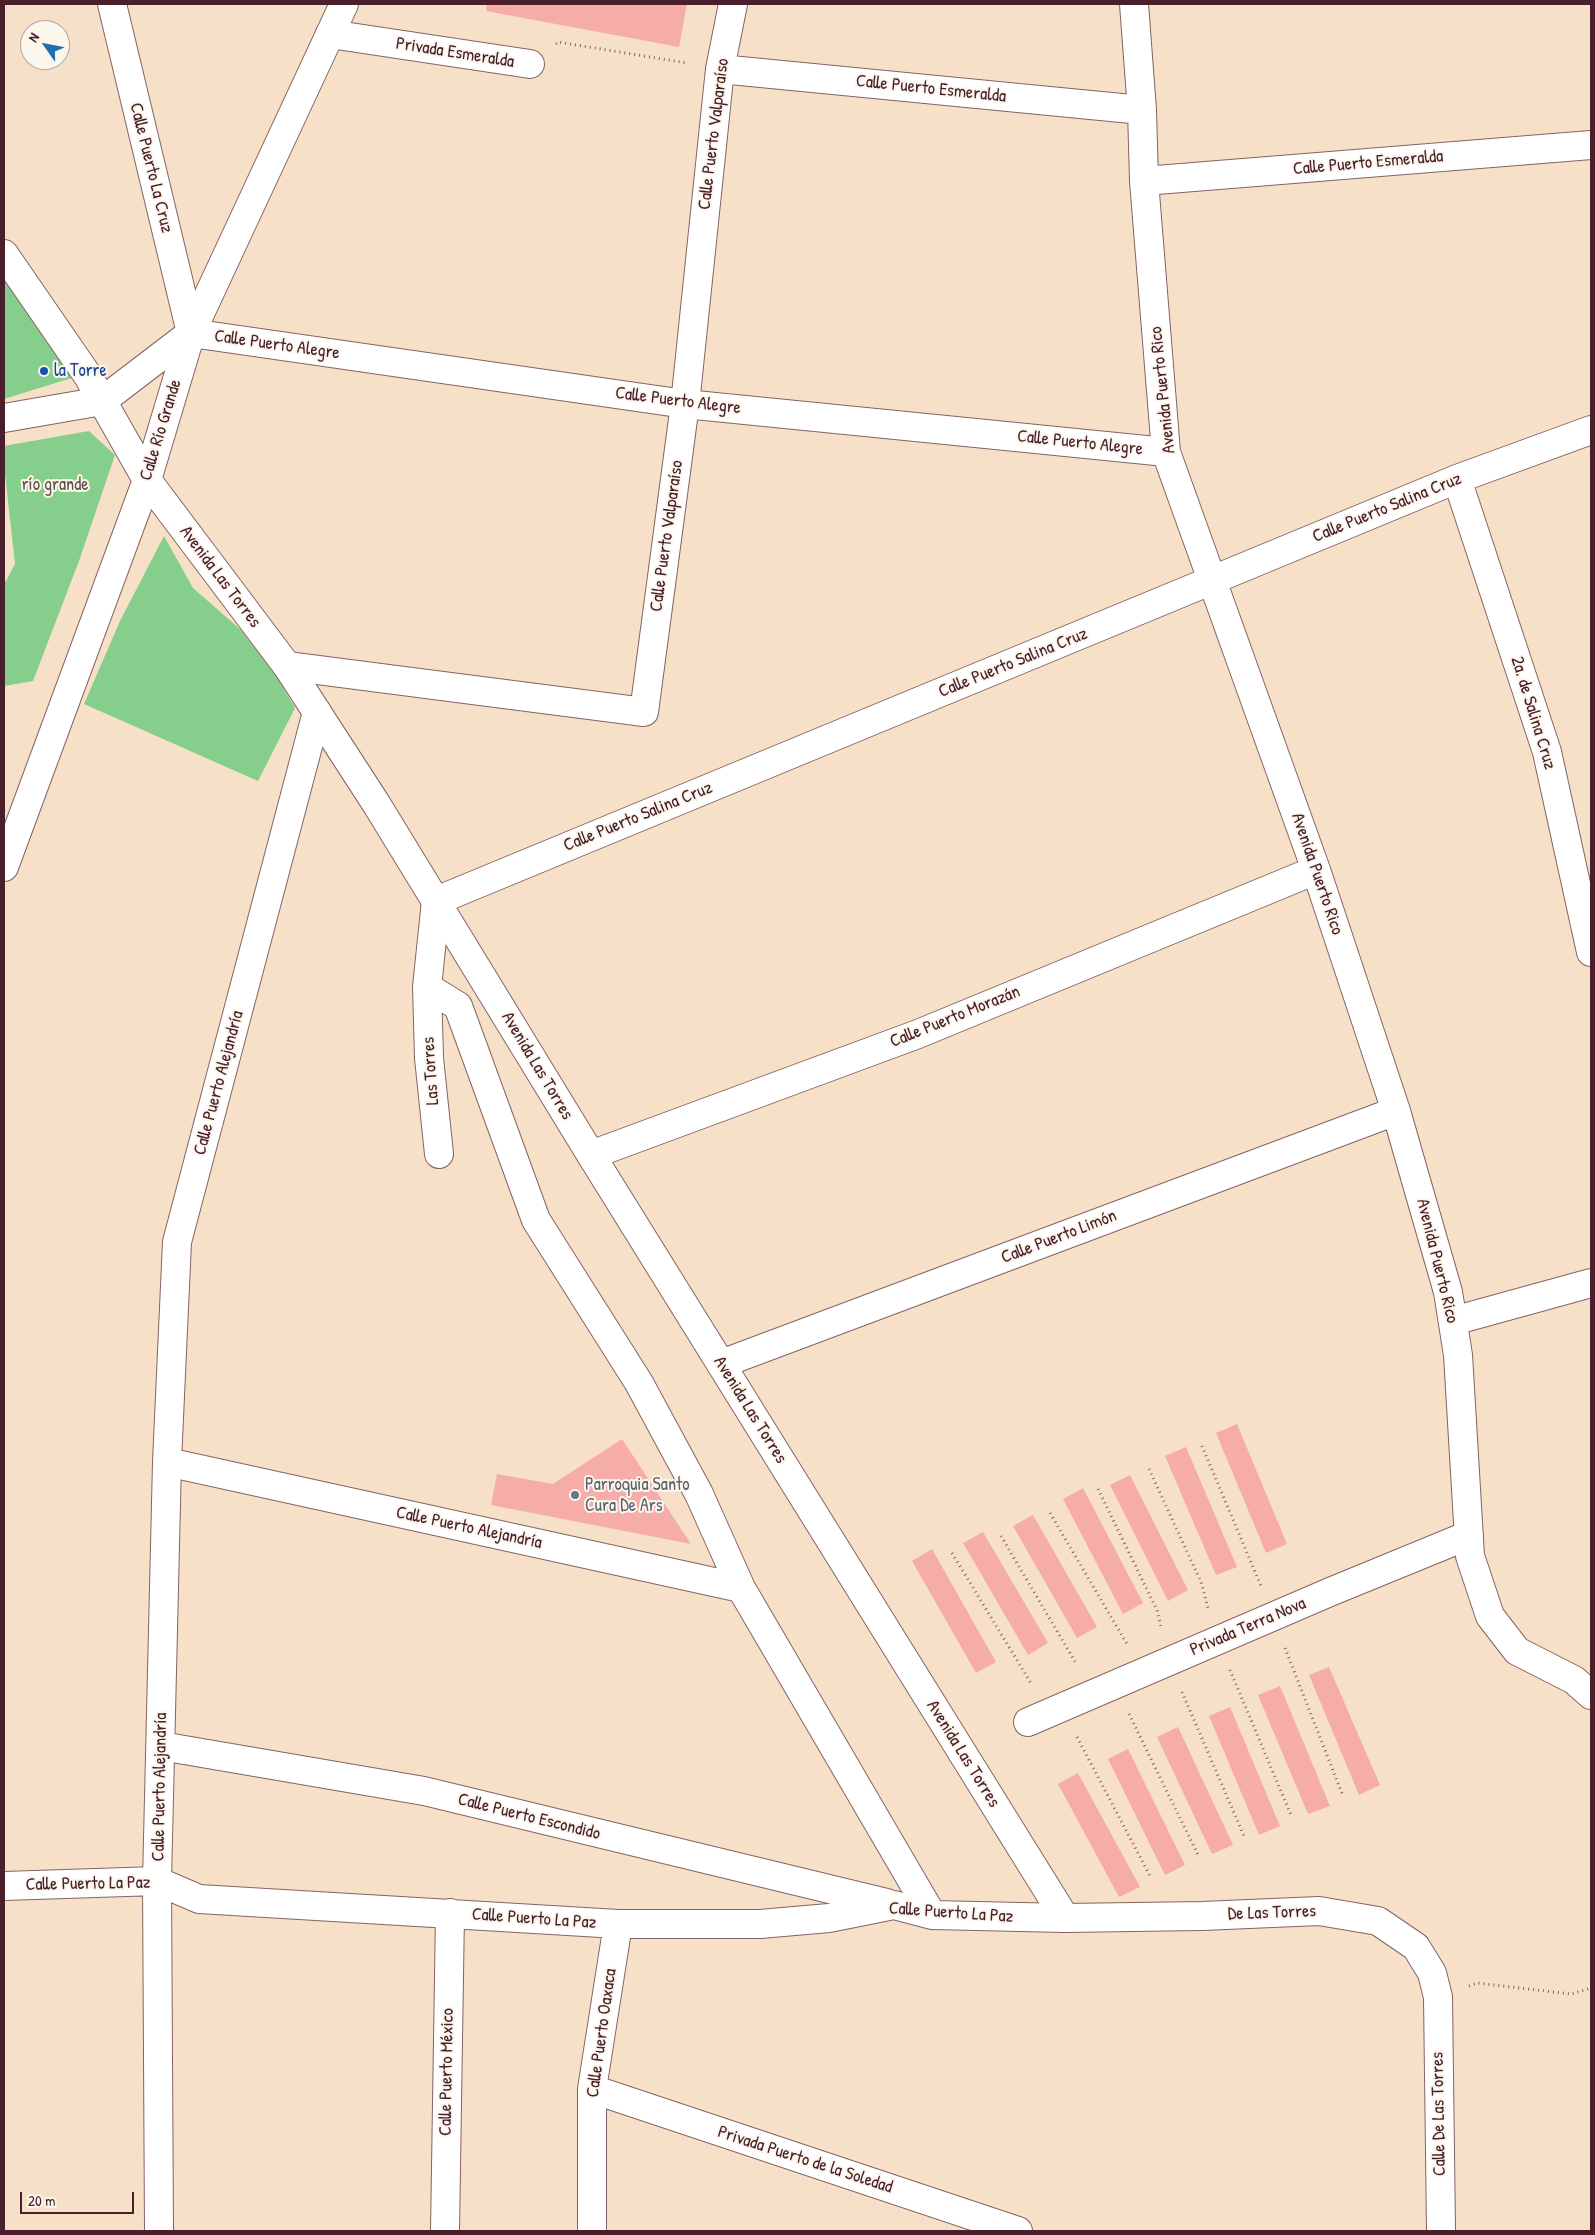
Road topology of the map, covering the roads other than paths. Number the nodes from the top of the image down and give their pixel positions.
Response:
1 (112, 4) edge
2 (344, 4) edge
3 (733, 4) edge
4 (1134, 4) edge
5 (330, 34) junction
6 (530, 64) road end
7 (720, 69) junction
8 (1142, 110) junction
9 (1591, 145) edge
10 (1144, 181) junction
11 (4, 254) edge
12 (191, 333) junction
13 (102, 401) junction
14 (685, 404) junction
15 (4, 418) edge
16 (1591, 430) edge
17 (1166, 452) junction
18 (1456, 479) junction
19 (147, 480) junction
20 (1212, 580) junction
21 (287, 666) junction
22 (317, 712) junction
23 (4, 867) edge
24 (1316, 870) junction
25 (436, 901) junction
26 (1591, 952) edge
27 (427, 987) junction
28 (1396, 1111) junction
29 (439, 1154) dead end
30 (591, 1155) junction
31 (1591, 1284) edge
32 (1453, 1321) junction
33 (721, 1364) junction
34 (167, 1462) junction
35 (1470, 1535) junction
36 (741, 1588) junction
37 (1591, 1695) edge
38 (1046, 1715) road end
39 (161, 1746) junction
40 (157, 1881) junction
41 (4, 1886) edge
42 (894, 1905) junction
43 (450, 1913) junction
44 (932, 1915) junction
45 (1065, 1918) junction
46 (618, 1924) junction
47 (1438, 1997) joint
48 (592, 2089) junction
49 (159, 2231) edge
50 (445, 2231) edge
51 (592, 2231) edge
52 (1018, 2231) edge
53 (1441, 2231) edge

1 - 12 street, Calle Puerto La Cruz
2 - 5 street, Calle Río Grande
3 - 7 street, Calle Puerto Valparaíso
4 - 8 street, Avenida Puerto Rico
5 - 6 street, Privada Esmeralda
5 - 12 street, Calle Río Grande
7 - 8 street, Calle Puerto Esmeralda
7 - 14 street, Calle Puerto Valparaíso
8 - 10 street, Avenida Puerto Rico
9 - 10 street, Calle Puerto Esmeralda
10 - 17 street, Avenida Puerto Rico
11 - 13 street, Avenida Las Torres
12 - 13 street
12 - 14 street, Calle Puerto Alegre
12 - 19 street, Calle Río Grande
13 - 15 street
13 - 19 street, Avenida Las Torres
14 - 17 street, Calle Puerto Alegre
14 - 21 street, Calle Puerto Valparaíso
16 - 18 street, Calle Puerto Salina Cruz
17 - 20 street, Avenida Puerto Rico
18 - 20 street, Calle Puerto Salina Cruz
18 - 26 street, 2a. de Salina Cruz
19 - 21 street, Avenida Las Torres
19 - 23 street, Calle Río Grande
20 - 24 street, Avenida Puerto Rico
20 - 25 street, Calle Puerto Salina Cruz
21 - 22 street, Avenida Las Torres
22 - 25 street, Avenida Las Torres
22 - 34 street, Calle Puerto Alejandría
24 - 28 street, Avenida Puerto Rico
24 - 30 street, Calle Puerto Morazán
25 - 27 street
25 - 30 street, Avenida Las Torres
27 - 29 street, Las Torres
27 - 36 street
28 - 32 street, Avenida Puerto Rico
28 - 33 street, Calle Puerto Limón
30 - 33 street, Avenida Las Torres
31 - 32 street
32 - 35 street, Avenida Puerto Rico
33 - 45 street, Avenida Las Torres
34 - 36 street, Calle Puerto Alejandría
34 - 39 street, Calle Puerto Alejandría
35 - 37 street, Avenida Puerto Rico
35 - 38 street, Privada Terra Nova
36 - 44 street
39 - 40 street, Calle Puerto Alejandría
39 - 42 street, Calle Puerto Escondido
40 - 41 street, Calle Puerto La Paz
40 - 43 street, Calle Puerto La Paz
40 - 49 street, Calle Puerto Alejandría
42 - 44 street, Calle Puerto La Paz
42 - 46 street, Calle Puerto La Paz
43 - 46 street, Calle Puerto La Paz
43 - 50 street, Calle Puerto México
44 - 45 street, Calle Puerto La Paz
45 - 47 street, De Las Torres
46 - 48 street, Calle Puerto Oaxaca
47 - 53 street, Calle De Las Torres
48 - 51 street, Calle Puerto Oaxaca
48 - 52 street, Privada Puerto de la Soledad

